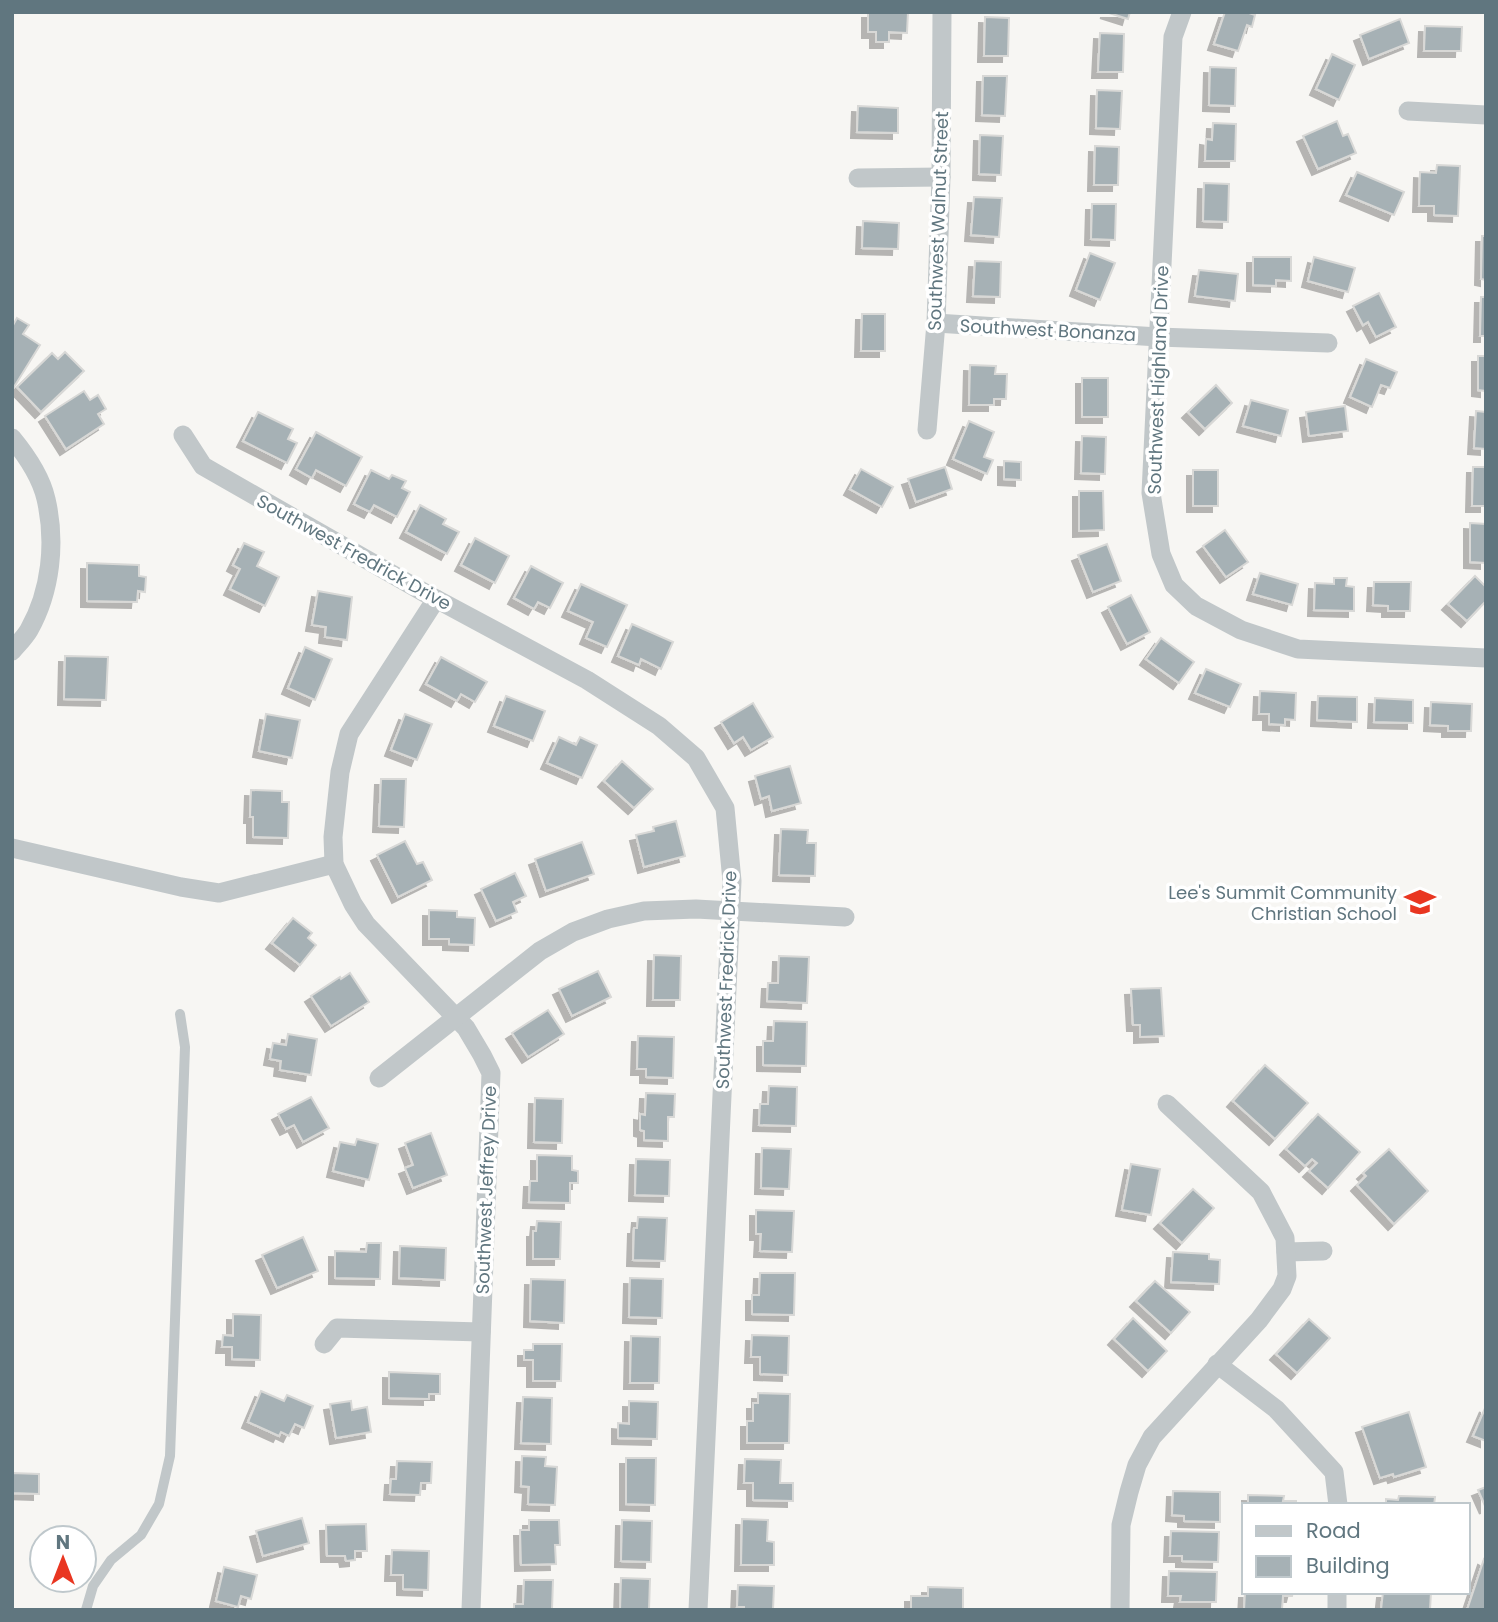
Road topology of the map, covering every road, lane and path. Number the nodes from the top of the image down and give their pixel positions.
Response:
1 (942, 12) edge
2 (1181, 12) edge
3 (1408, 111) dead end
4 (1486, 115) edge
5 (941, 177) junction
6 (858, 178) dead end
7 (936, 323) junction
8 (1158, 337) junction
9 (1328, 343) dead end
10 (927, 430) dead end
11 (183, 435) dead end
12 (12, 438) edge
13 (436, 599) junction
14 (12, 651) edge
15 (1486, 658) edge
16 (12, 848) edge
17 (334, 864) junction
18 (730, 911) junction
19 (845, 917) dead end
20 (180, 1014) dead end
21 (455, 1017) junction
22 (379, 1078) dead end
23 (1167, 1104) dead end
24 (1323, 1251) dead end
25 (1286, 1252) junction
26 (481, 1332) junction
27 (324, 1344) dead end
28 (1217, 1364) junction
29 (1338, 1503) edge
30 (86, 1610) edge
31 (471, 1610) edge
32 (698, 1610) edge
33 (1120, 1610) edge

1 - 5 street, Southwest Walnut Street
2 - 8 street, Southwest Highland Drive
3 - 4 street
5 - 6 street
5 - 7 street, Southwest Walnut Street
7 - 8 street, Southwest Bonanza
7 - 10 street, Southwest Walnut Street
8 - 9 street, Southwest Bonanza
8 - 15 street, Southwest Highland Drive
11 - 13 street, Southwest Fredrick Drive
12 - 14 street
13 - 17 street, Southwest Jeffrey Drive
13 - 18 street, Southwest Fredrick Drive
16 - 17 street
17 - 21 street, Southwest Jeffrey Drive
18 - 19 street
18 - 21 street
18 - 32 street, Southwest Fredrick Drive
20 - 30 lane
21 - 22 street
21 - 26 street, Southwest Jeffrey Drive
23 - 25 street
24 - 25 street
25 - 28 street
26 - 27 street
26 - 31 street, Southwest Jeffrey Drive
28 - 29 street
28 - 33 street

